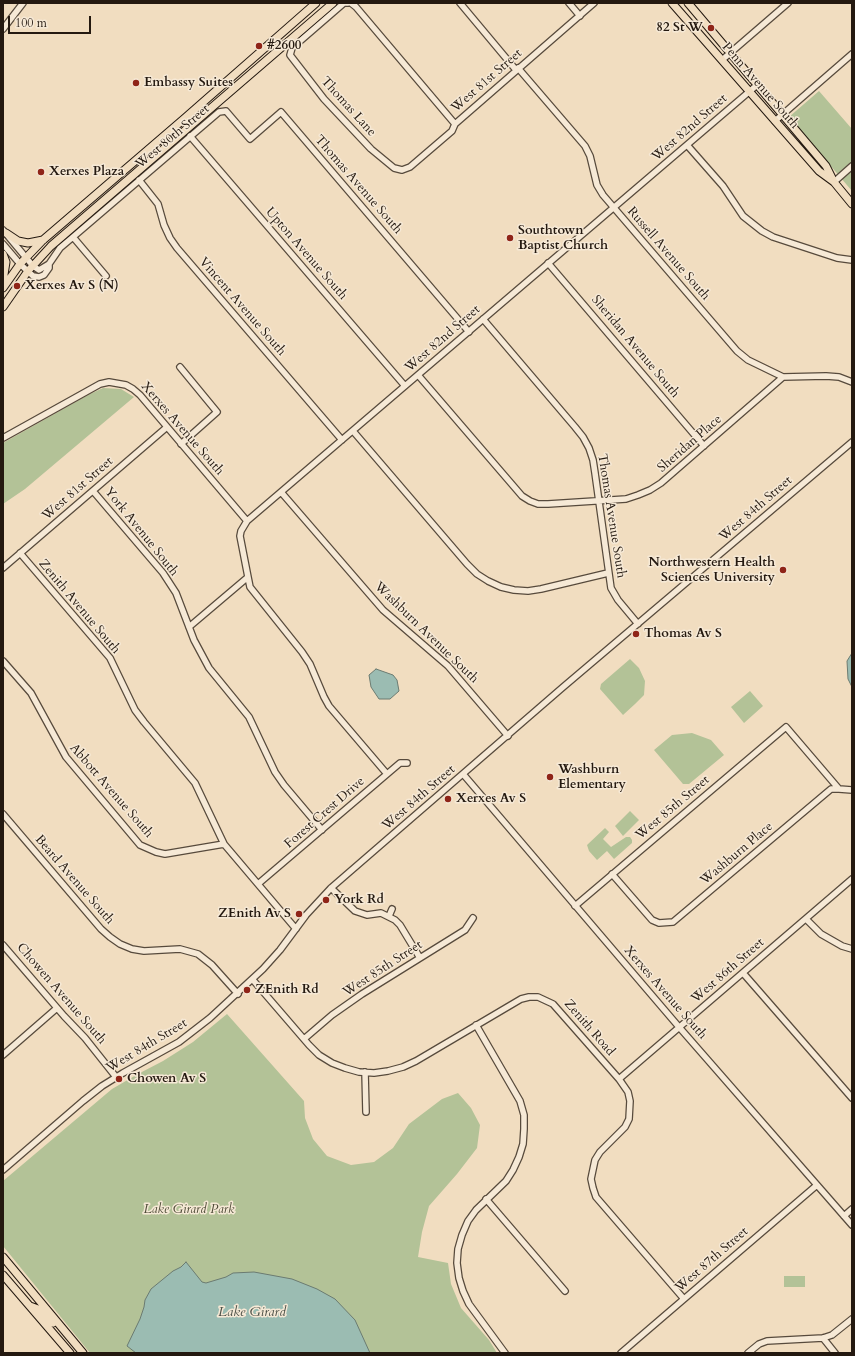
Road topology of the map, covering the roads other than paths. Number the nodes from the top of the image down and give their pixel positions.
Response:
1 (23, 3) edge
2 (316, 3) edge
3 (333, 3) edge
4 (349, 3) edge
5 (460, 3) edge
6 (569, 3) edge
7 (594, 3) edge
8 (672, 3) edge
9 (688, 3) edge
10 (788, 3) edge
11 (580, 16) junction
12 (3, 29) edge
13 (730, 54) junction
14 (852, 54) edge
15 (722, 60) junction
16 (517, 69) junction
17 (757, 85) junction
18 (214, 92) junction
19 (749, 92) junction
20 (221, 99) junction
21 (226, 112) joint
22 (782, 114) junction
23 (775, 121) junction
24 (455, 124) junction
25 (190, 136) junction
26 (687, 145) junction
27 (852, 166) edge
28 (394, 168) joint
29 (139, 180) junction
30 (834, 182) junction
31 (852, 204) edge
32 (614, 207) junction
33 (4, 231) edge
34 (73, 237) junction
35 (43, 240) junction
36 (3, 244) edge
37 (3, 254) edge
38 (26, 258) junction
39 (852, 260) edge
40 (548, 263) junction
41 (20, 264) junction
42 (30, 269) junction
43 (106, 276) dead end
44 (3, 281) edge
45 (3, 288) edge
46 (3, 307) edge
47 (483, 319) junction
48 (469, 332) junction
49 (180, 367) dead end
50 (418, 375) junction
51 (783, 378) junction
52 (852, 382) edge
53 (405, 386) junction
54 (167, 427) junction
55 (353, 431) junction
56 (3, 438) edge
57 (342, 440) junction
58 (852, 442) edge
59 (181, 444) junction
60 (704, 446) junction
61 (93, 491) junction
62 (281, 492) junction
63 (599, 501) junction
64 (247, 521) junction
65 (20, 554) junction
66 (3, 568) edge
67 (608, 573) junction
68 (248, 577) junction
69 (638, 624) junction
70 (189, 627) junction
71 (3, 661) edge
72 (508, 736) junction
73 (407, 763) dead end
74 (387, 774) junction
75 (463, 774) junction
76 (839, 789) junction
77 (852, 790) edge
78 (3, 814) edge
79 (322, 830) junction
80 (224, 844) junction
81 (612, 874) junction
82 (852, 879) edge
83 (258, 884) junction
84 (332, 888) junction
85 (575, 906) junction
86 (392, 909) dead end
87 (388, 916) junction
88 (473, 918) dead end
89 (806, 918) junction
90 (296, 929) junction
91 (3, 945) edge
92 (852, 949) edge
93 (420, 958) junction
94 (743, 973) junction
95 (253, 980) junction
96 (238, 994) junction
97 (57, 1008) junction
98 (476, 1025) junction
99 (679, 1027) junction
100 (304, 1039) junction
101 (3, 1055) edge
102 (365, 1072) junction
103 (116, 1077) junction
104 (619, 1079) junction
105 (852, 1098) edge
106 (366, 1112) dead end
107 (3, 1170) edge
108 (817, 1185) junction
109 (486, 1199) junction
110 (852, 1209) edge
111 (844, 1216) junction
112 (852, 1225) edge
113 (3, 1257) edge
114 (3, 1274) edge
115 (565, 1290) dead end
116 (684, 1299) junction
117 (28, 1305) junction
118 (852, 1319) edge
119 (64, 1329) junction
120 (823, 1338) junction
121 (70, 1353) edge
122 (83, 1353) edge
123 (505, 1353) edge
124 (621, 1353) edge
125 (748, 1353) edge
126 (836, 1353) edge

1 - 12 street
2 - 18 main road
3 - 20 main road
4 - 24 street
4 - 28 street, Thomas Lane
5 - 16 street, Russell Avenue South
6 - 11 street
7 - 11 street, West 81st Street
8 - 15 main road, Penn Avenue South
9 - 13 main road, Penn Avenue South
10 - 13 street
11 - 16 street, West 81st Street
13 - 15 street
13 - 17 main road, Penn Avenue South
14 - 22 street
15 - 19 main road, Penn Avenue South
16 - 24 street, West 81st Street
16 - 32 street, Russell Avenue South
17 - 19 street, West 82nd Street
17 - 22 main road, Penn Avenue South
18 - 20 main road
18 - 35 main road
19 - 23 main road, Penn Avenue South
19 - 26 street, West 82nd Street
20 - 42 main road
21 - 25 street, West 80th Street
21 - 48 street, Thomas Avenue South
22 - 23 street
22 - 30 main road, Penn Avenue South
23 - 30 main road, Penn Avenue South
24 - 28 street, West 81st Street
25 - 29 street, West 80th Street
25 - 53 street, Upton Avenue South
26 - 32 street, West 82nd Street
26 - 39 street
27 - 30 street
29 - 34 street, West 80th Street
29 - 57 street, Vincent Avenue South
30 - 31 main road, Penn Avenue South
32 - 40 street, West 82nd Street
32 - 51 street, Russell Avenue South
33 - 35 main road
33 - 38 street
34 - 42 street, West 80th Street
34 - 43 street
35 - 38 main road
36 - 41 street
37 - 44 main road
38 - 41 main road
38 - 42 street
40 - 47 street, West 82nd Street
40 - 60 street, Sheridan Avenue South
41 - 42 street
41 - 45 main road
42 - 46 main road
47 - 48 street, West 82nd Street
47 - 63 street, Thomas Avenue South
48 - 50 street, West 82nd Street
49 - 59 street
50 - 53 street, West 82nd Street
50 - 63 street
51 - 52 street, Russell Avenue South
51 - 60 street, Sheridan Place
53 - 55 street, West 82nd Street
54 - 56 street, Xerxes Avenue South
54 - 59 street, Xerxes Avenue South
54 - 61 street, West 81st Street
55 - 57 street, West 82nd Street
55 - 67 street
57 - 62 street, West 82nd Street
58 - 69 street, West 84th Street
59 - 64 street, Xerxes Avenue South
60 - 63 street, Sheridan Place
61 - 65 street, West 81st Street
61 - 70 street, York Avenue South
62 - 64 street, West 82nd Street
62 - 72 street, Washburn Avenue South
63 - 67 street, Thomas Avenue South
64 - 68 street, West 82nd Street
65 - 66 street, West 81st Street
65 - 80 street, Zenith Avenue South
67 - 69 street, Thomas Avenue South
68 - 70 street
68 - 74 street
69 - 72 street, West 84th Street
70 - 79 street, York Avenue South
71 - 80 street, Abbott Avenue South
72 - 75 street, West 84th Street
73 - 74 street, Forest Crest Drive
74 - 79 street, Forest Crest Drive
75 - 84 street, West 84th Street
75 - 85 street, Xerxes Avenue South
76 - 77 street
76 - 81 street, Washburn Place
76 - 81 street, West 85th Street
78 - 96 street, Beard Avenue South
79 - 83 street, Forest Crest Drive
80 - 83 street, Zenith Avenue South
81 - 85 street, West 85th Street
82 - 89 street, West 86th Street
83 - 90 street, Zenith Avenue South
84 - 87 street
84 - 90 street, West 84th Street
85 - 99 street, Xerxes Avenue South
86 - 87 street
87 - 93 street
88 - 93 street, West 85th Street
89 - 92 street
89 - 94 street, West 86th Street
90 - 95 street, West 84th Street
91 - 97 street, Chowen Avenue South
93 - 100 street, West 85th Street
94 - 99 street, West 86th Street
94 - 105 street
95 - 96 street, West 84th Street
95 - 100 street, Zenith Road
96 - 103 street, West 84th Street
97 - 101 street
97 - 103 street, Chowen Avenue South
98 - 102 street, Zenith Road
98 - 104 street, Zenith Road
98 - 109 street
99 - 104 street, West 86th Street
99 - 108 street, Xerxes Avenue South
100 - 102 street, Zenith Road
102 - 106 street
103 - 107 street, West 84th Street
104 - 116 street, Zenith Road
108 - 111 street, Xerxes Avenue South
108 - 116 street, West 87th Street
109 - 115 street
109 - 123 street
110 - 111 street
111 - 112 street, Xerxes Avenue South
113 - 119 main road
114 - 117 main road
116 - 124 street, West 87th Street
117 - 119 main road
117 - 121 main road
118 - 120 street
119 - 122 main road
120 - 125 street
120 - 126 street

